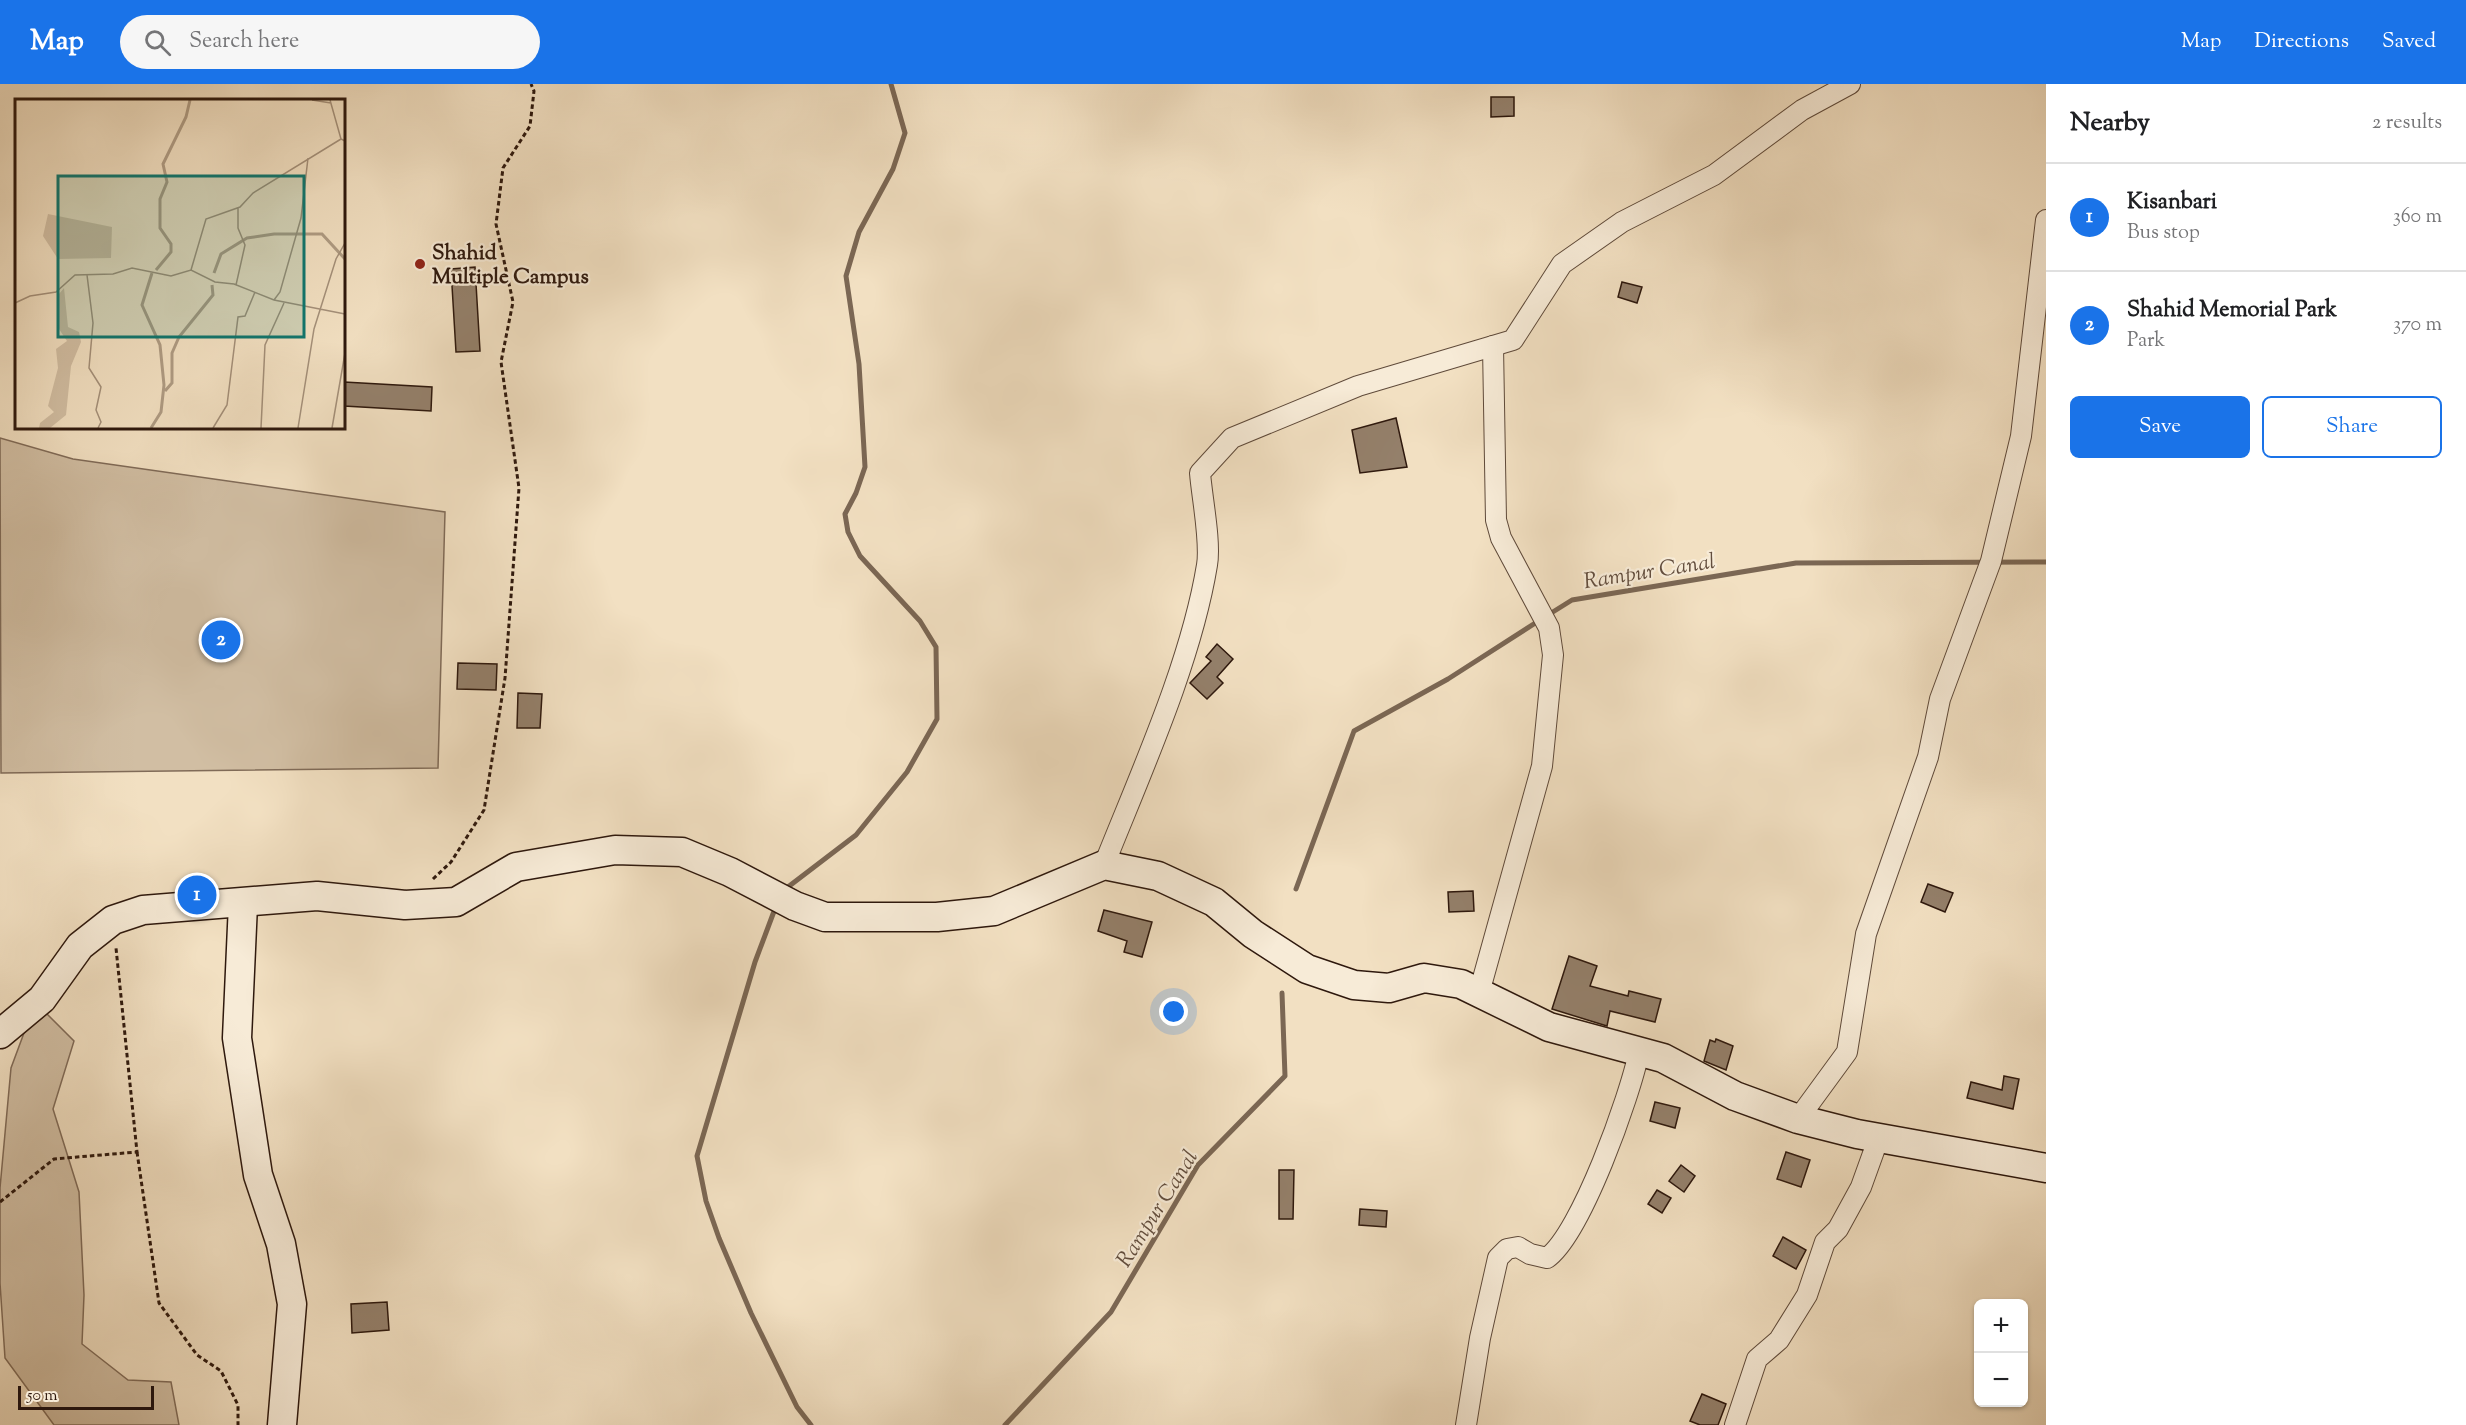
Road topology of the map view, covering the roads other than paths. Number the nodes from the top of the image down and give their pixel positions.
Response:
1 (1850, 84) edge
2 (2046, 220) edge
3 (1493, 346) junction
4 (1104, 865) junction
5 (243, 904) junction
6 (1479, 993) junction
7 (0, 1034) edge
8 (1640, 1052) junction
9 (1798, 1119) junction
10 (1879, 1137) junction
11 (2046, 1168) edge
12 (282, 1425) edge
13 (1466, 1425) edge
14 (1735, 1425) edge

1 - 3 street
2 - 9 street
3 - 4 street
3 - 6 street
4 - 5 main road
4 - 6 main road
5 - 7 main road
5 - 12 main road
6 - 8 main road
8 - 9 main road
8 - 13 street
9 - 10 main road
10 - 11 main road
10 - 14 street

